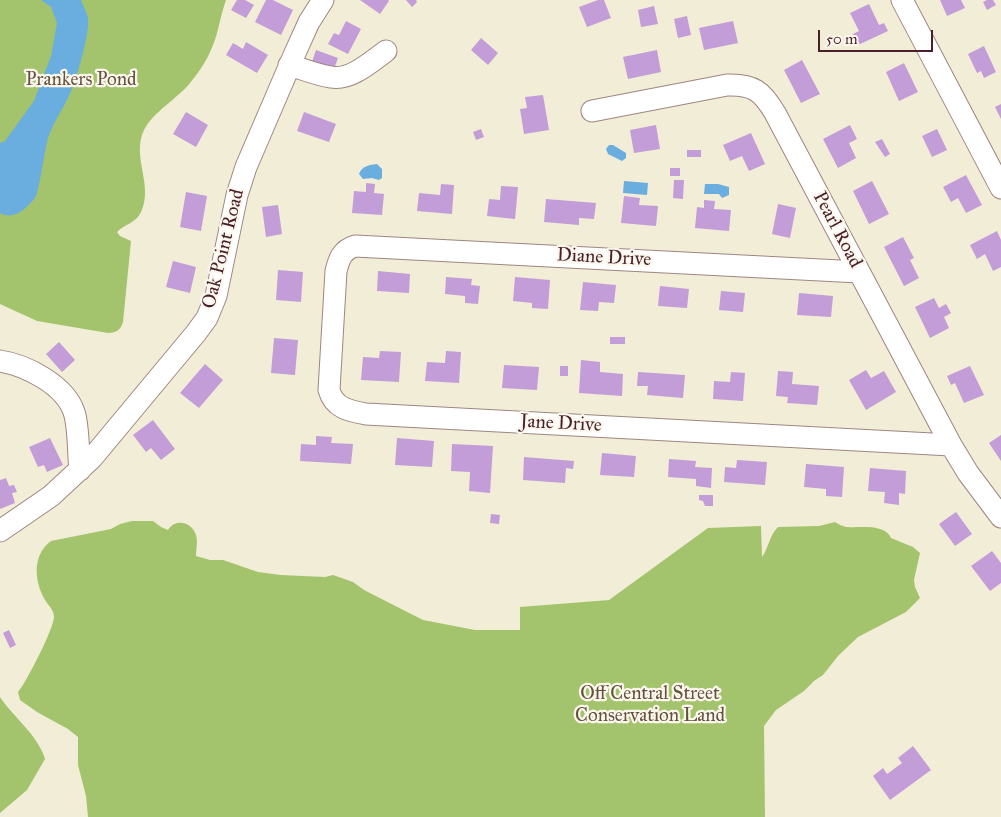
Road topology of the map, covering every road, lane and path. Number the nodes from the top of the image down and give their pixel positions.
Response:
1 (322, 0) edge
2 (902, 0) edge
3 (386, 51) dead end
4 (289, 64) junction
5 (592, 111) dead end
6 (1001, 188) edge
7 (349, 248) joint
8 (859, 272) junction
9 (0, 361) edge
10 (951, 445) junction
11 (80, 470) junction
12 (1001, 517) edge
13 (0, 531) edge

1 - 4 street, Oak Point Road
2 - 6 street
3 - 4 street
4 - 11 street, Oak Point Road
5 - 8 street, Pearl Road
7 - 8 street, Diane Drive
7 - 10 street, Jane Drive
8 - 10 street, Pearl Road
9 - 11 street
10 - 12 street, Pearl Road
11 - 13 street, Oak Point Road

